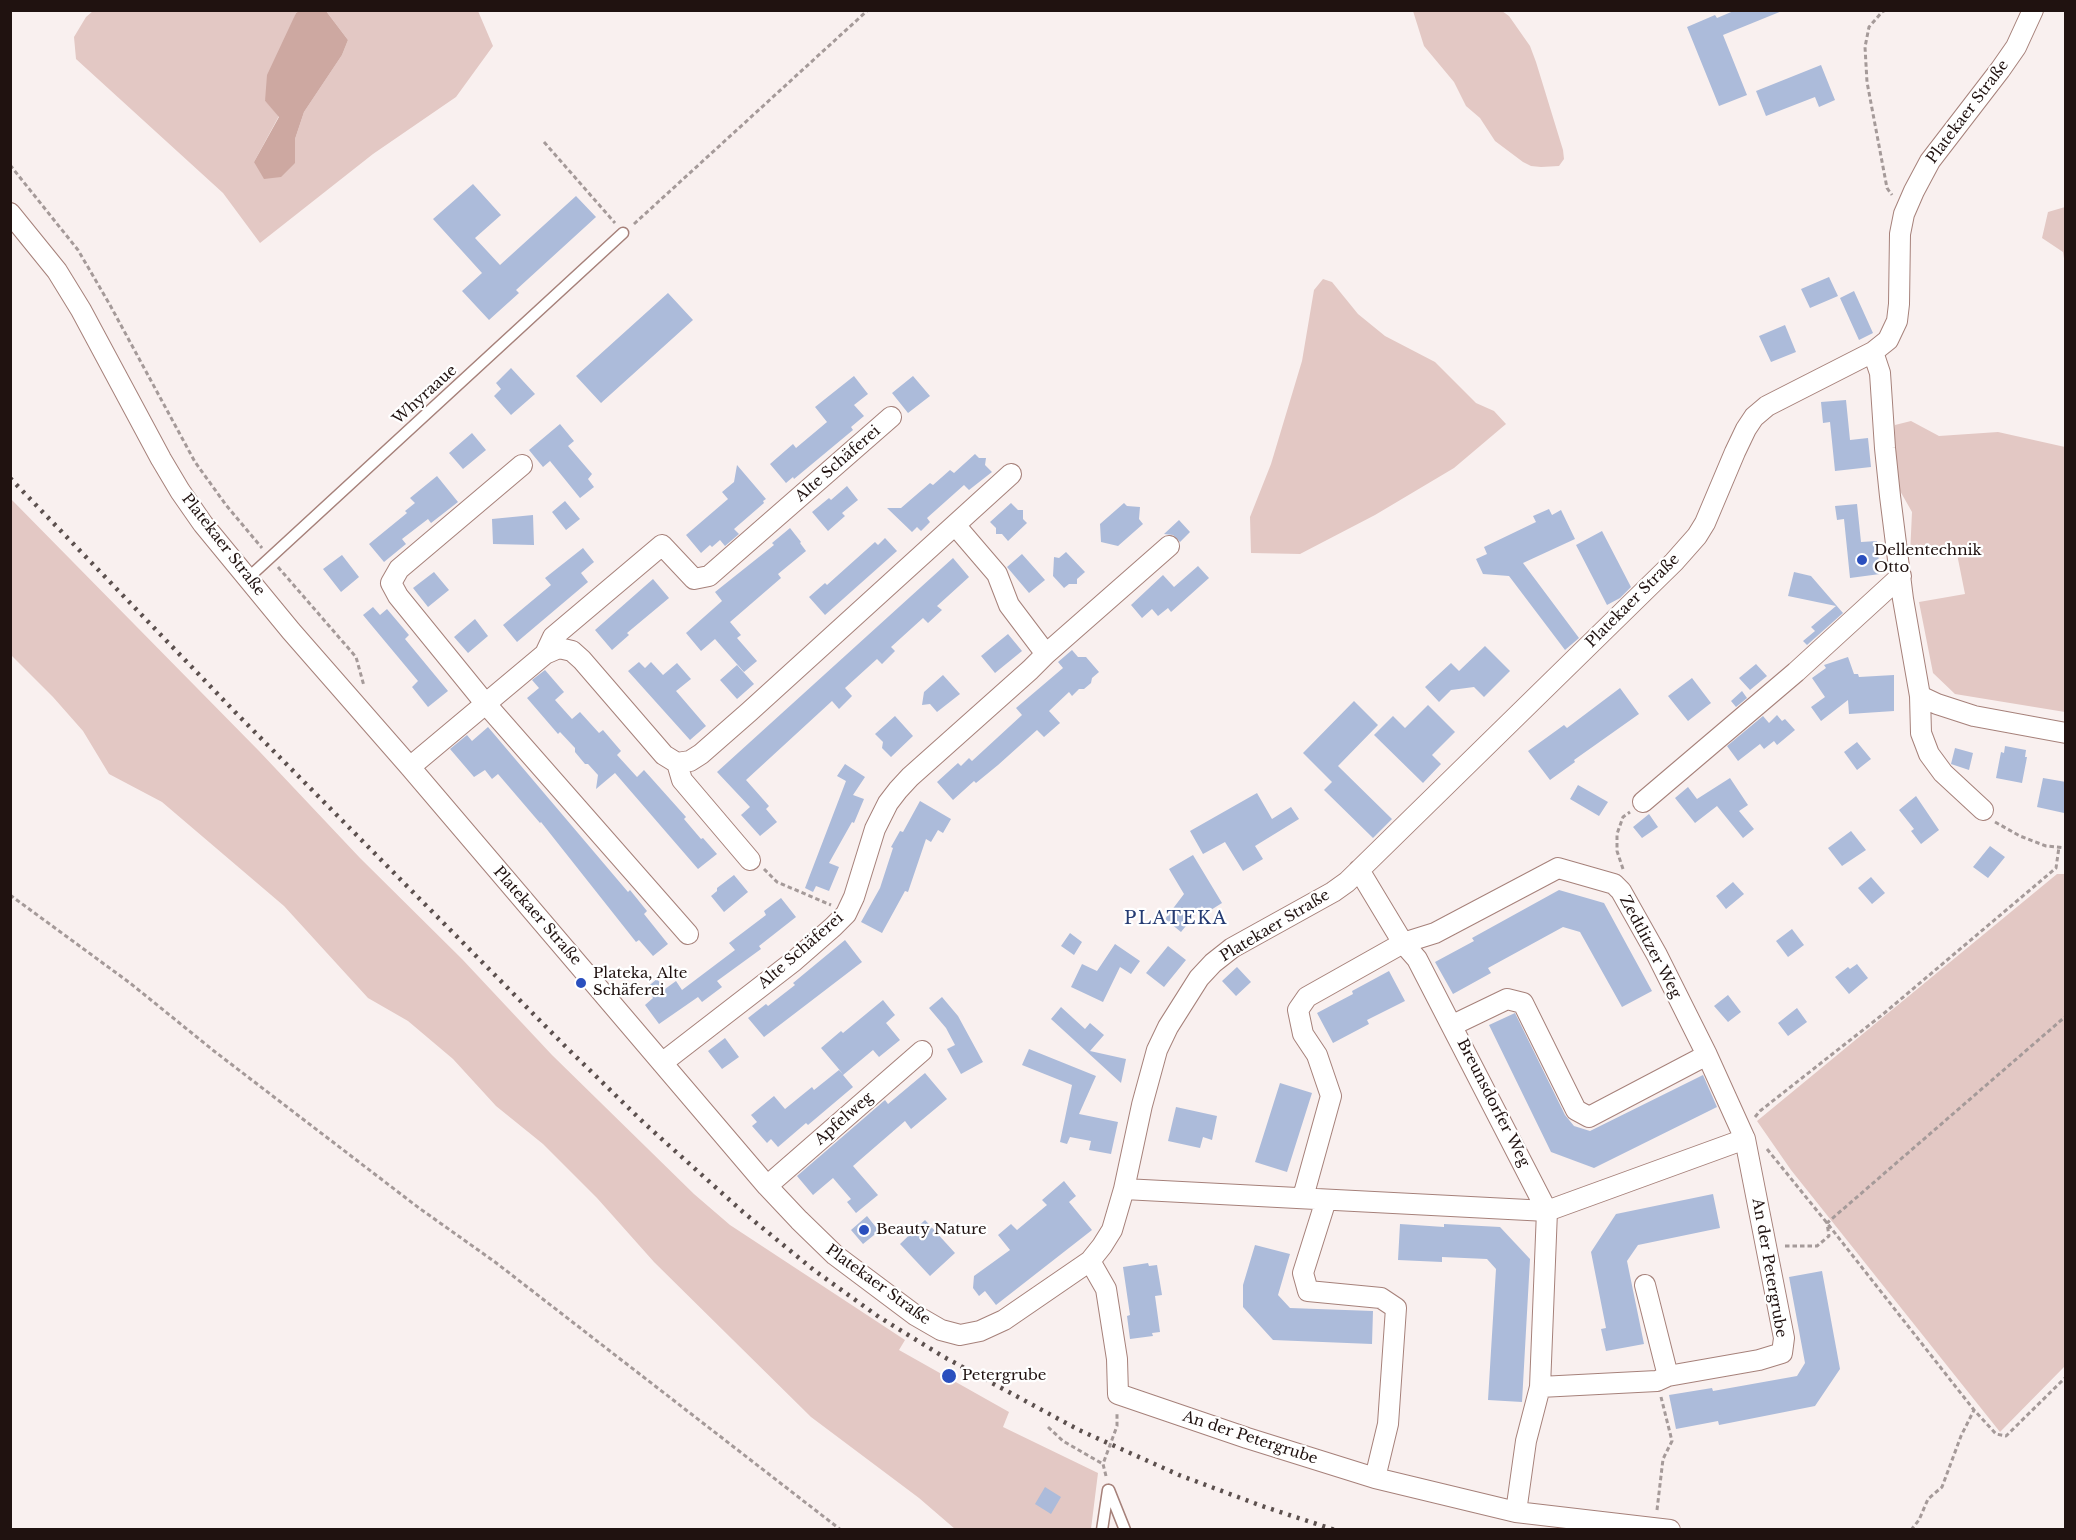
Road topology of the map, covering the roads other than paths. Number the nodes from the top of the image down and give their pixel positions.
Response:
1 (2033, 10) edge
2 (10, 213) edge
3 (623, 233) road end
4 (1873, 352) junction
5 (891, 417) dead end
6 (522, 465) dead end
7 (1011, 474) dead end
8 (955, 525) junction
9 (1169, 546) dead end
10 (1900, 576) junction
11 (248, 578) junction
12 (545, 654) junction
13 (1046, 654) junction
14 (1920, 696) junction
15 (485, 703) junction
16 (2066, 733) edge
17 (677, 763) junction
18 (410, 767) junction
19 (1643, 802) dead end
20 (1983, 810) road end
21 (750, 860) road end
22 (1359, 870) junction
23 (688, 934) dead end
24 (1403, 943) junction
25 (1453, 1025) junction
26 (922, 1052) dead end
27 (1707, 1056) junction
28 (662, 1063) junction
29 (1749, 1136) junction
30 (766, 1186) junction
31 (1124, 1189) junction
32 (1303, 1197) junction
33 (1326, 1200) junction
34 (1548, 1211) junction
35 (1090, 1262) junction
36 (1645, 1285) dead end
37 (1663, 1378) junction
38 (1540, 1387) junction
39 (1375, 1478) junction
40 (1516, 1512) junction
41 (1663, 1529) edge
42 (1102, 1530) edge
43 (1125, 1530) edge

1 - 4 street, Platekaer Straße
2 - 11 street, Platekaer Straße
3 - 11 lane, Whyraaue
4 - 10 street
4 - 22 street, Platekaer Straße
5 - 12 street, Alte Schäferei
6 - 15 street
7 - 8 street
8 - 13 street
8 - 17 street
9 - 13 street, Alte Schäferei
10 - 14 street
10 - 19 street
11 - 18 street, Platekaer Straße
12 - 15 street, Alte Schäferei
12 - 17 street
13 - 28 street, Alte Schäferei
14 - 16 street
14 - 20 street
15 - 18 street, Alte Schäferei
15 - 23 street
17 - 21 street
18 - 28 street, Platekaer Straße
22 - 24 street
22 - 31 street, Platekaer Straße
24 - 25 street
24 - 27 street, Zedtlitzer Weg
24 - 32 street, Zedtlitzer Weg
25 - 27 street, Breunsdorfer Weg
25 - 34 street, Breunsdorfer Weg
26 - 30 street, Apfelweg
27 - 29 street
28 - 30 street, Platekaer Straße
29 - 34 street
29 - 37 street, An der Petergrube
30 - 35 street, Platekaer Straße
31 - 32 street
31 - 35 street, Platekaer Straße
32 - 33 street
33 - 34 street
33 - 39 street
34 - 38 street
35 - 39 street, An der Petergrube
36 - 37 street
37 - 38 street, An der Petergrube
38 - 40 street
39 - 40 street, An der Petergrube
40 - 41 street, An der Petergrube
42 - 43 lane

